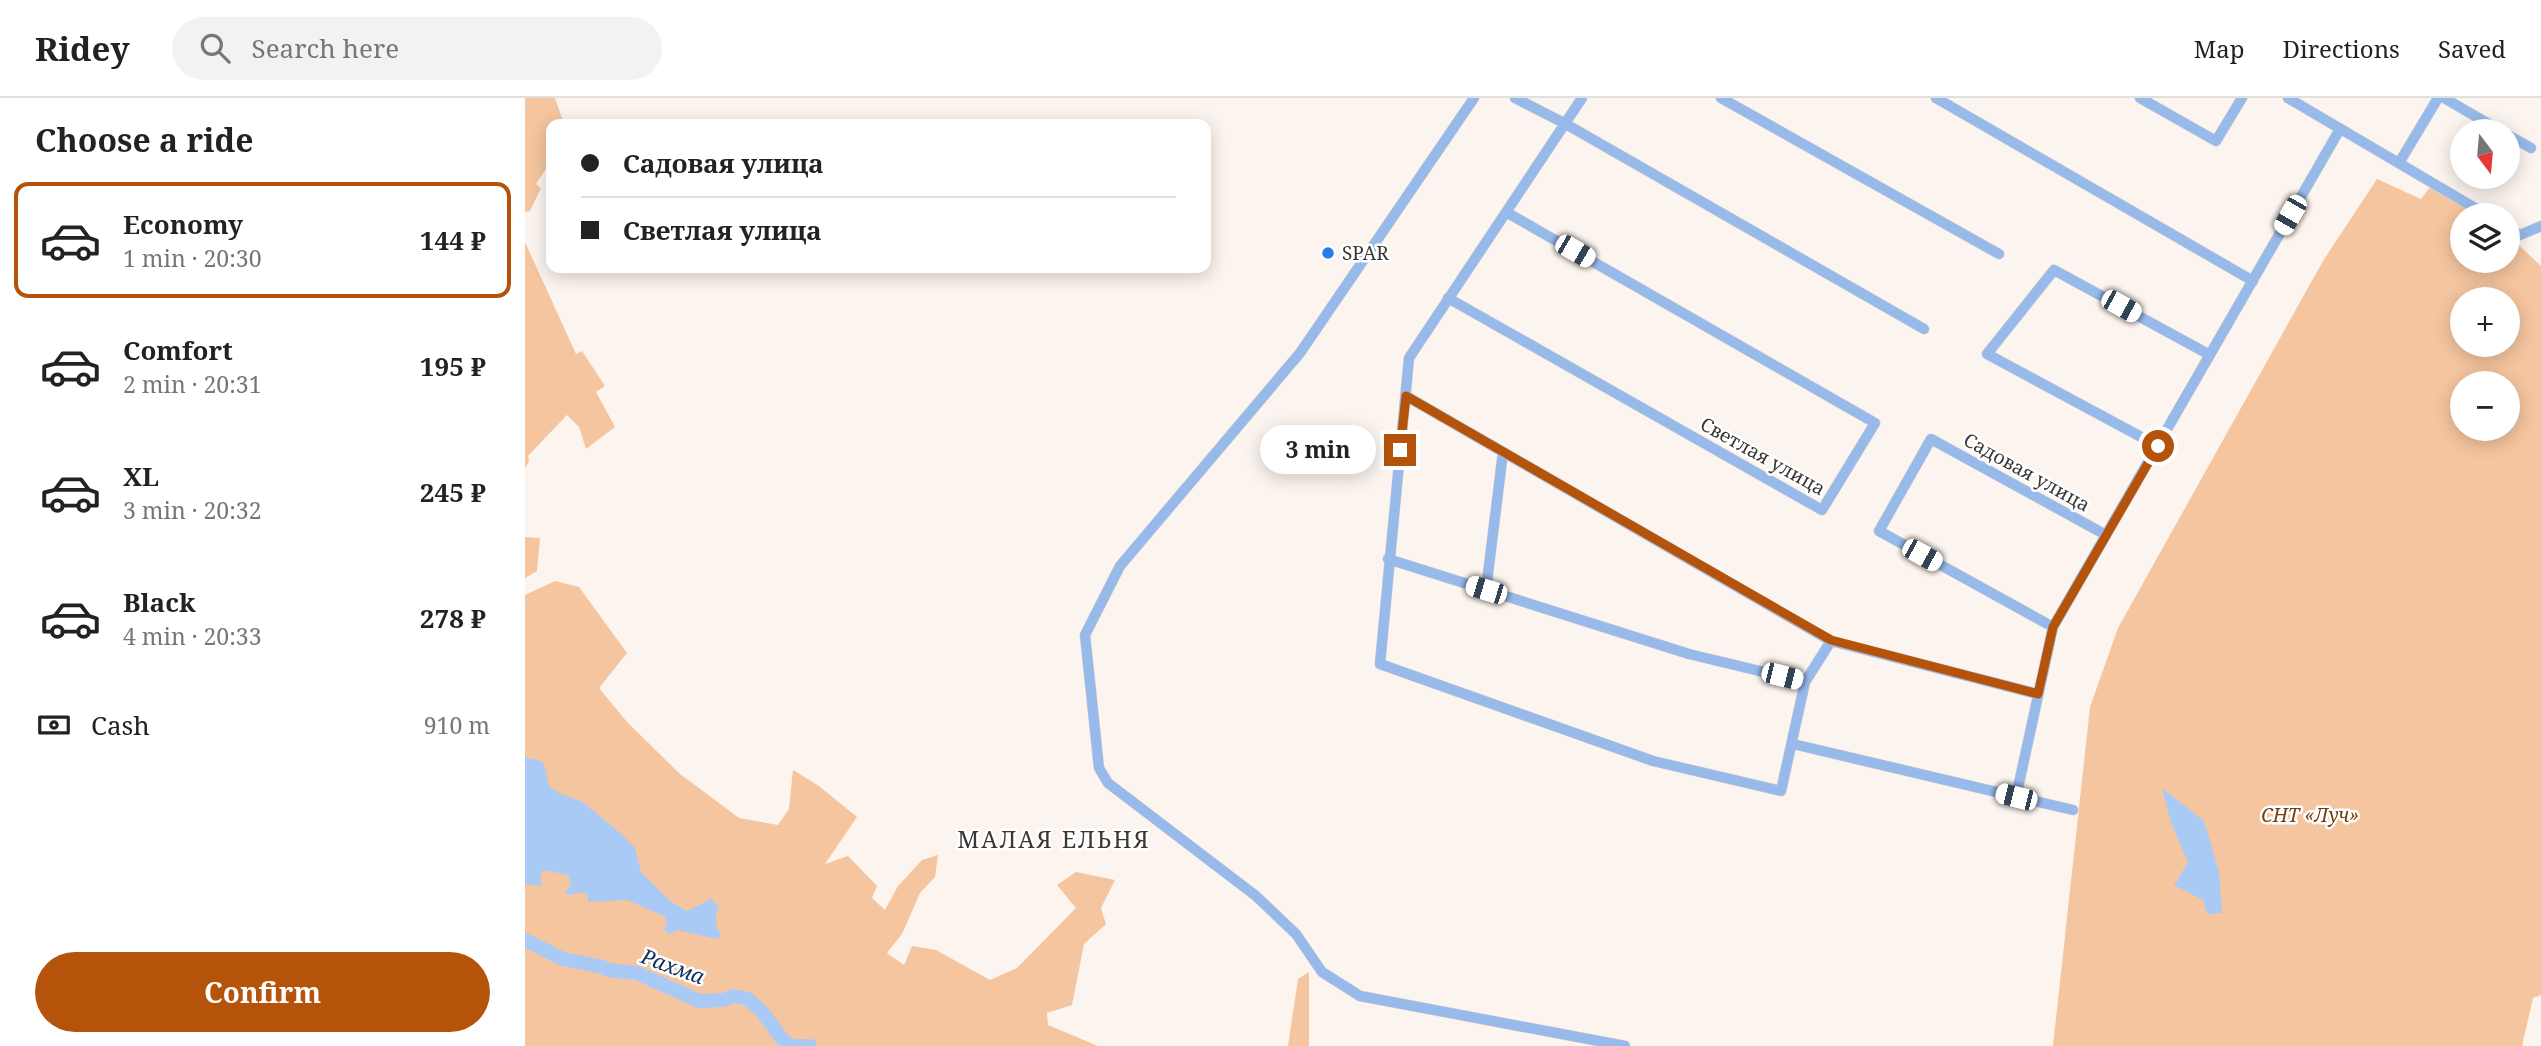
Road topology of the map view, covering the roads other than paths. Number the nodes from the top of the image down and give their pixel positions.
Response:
1 (1474, 98) edge
2 (1515, 98) edge
3 (1582, 98) edge
4 (1721, 98) edge
5 (1936, 98) edge
6 (2140, 98) edge
7 (2242, 98) edge
8 (2288, 98) edge
9 (2438, 98) edge
10 (2444, 98) edge
11 (2480, 119) edge
12 (1564, 123) junction
13 (2340, 129) junction
14 (2520, 142) edge
15 (2531, 149) dead end
16 (2399, 163) junction
17 (2467, 203) edge
18 (1506, 212) junction
19 (2541, 226) edge
20 (2520, 235) edge
21 (1999, 254) dead end
22 (2253, 281) junction
23 (1448, 298) junction
24 (1924, 329) dead end
25 (2210, 355) junction
26 (1406, 396) junction
27 (2158, 446) junction
28 (1503, 452) junction
29 (2106, 535) junction
30 (1388, 559) junction
31 (1486, 590) junction
32 (2053, 627) junction
33 (1831, 640) junction
34 (1805, 682) junction
35 (2038, 694) junction
36 (1793, 744) junction
37 (2016, 797) junction
38 (2073, 810) dead end
39 (1625, 1046) edge

1 - 39 street
2 - 12 street
3 - 12 street
4 - 21 street
5 - 22 street
6 - 7 street
8 - 13 street
9 - 16 street
10 - 11 street
12 - 18 street
12 - 24 street
13 - 16 street
13 - 22 street
14 - 15 street
16 - 17 street
18 - 23 street
18 - 23 street, Светлая улица
19 - 20 street
22 - 25 street
23 - 26 street
25 - 27 street
25 - 27 street
26 - 28 street
26 - 30 street
27 - 29 street
28 - 31 street
28 - 33 street
29 - 32 street
29 - 32 street, Садовая улица
30 - 31 street
30 - 36 street
31 - 34 street
32 - 35 street
33 - 34 street
33 - 35 street
34 - 36 street
35 - 37 street
36 - 37 street
37 - 38 street

